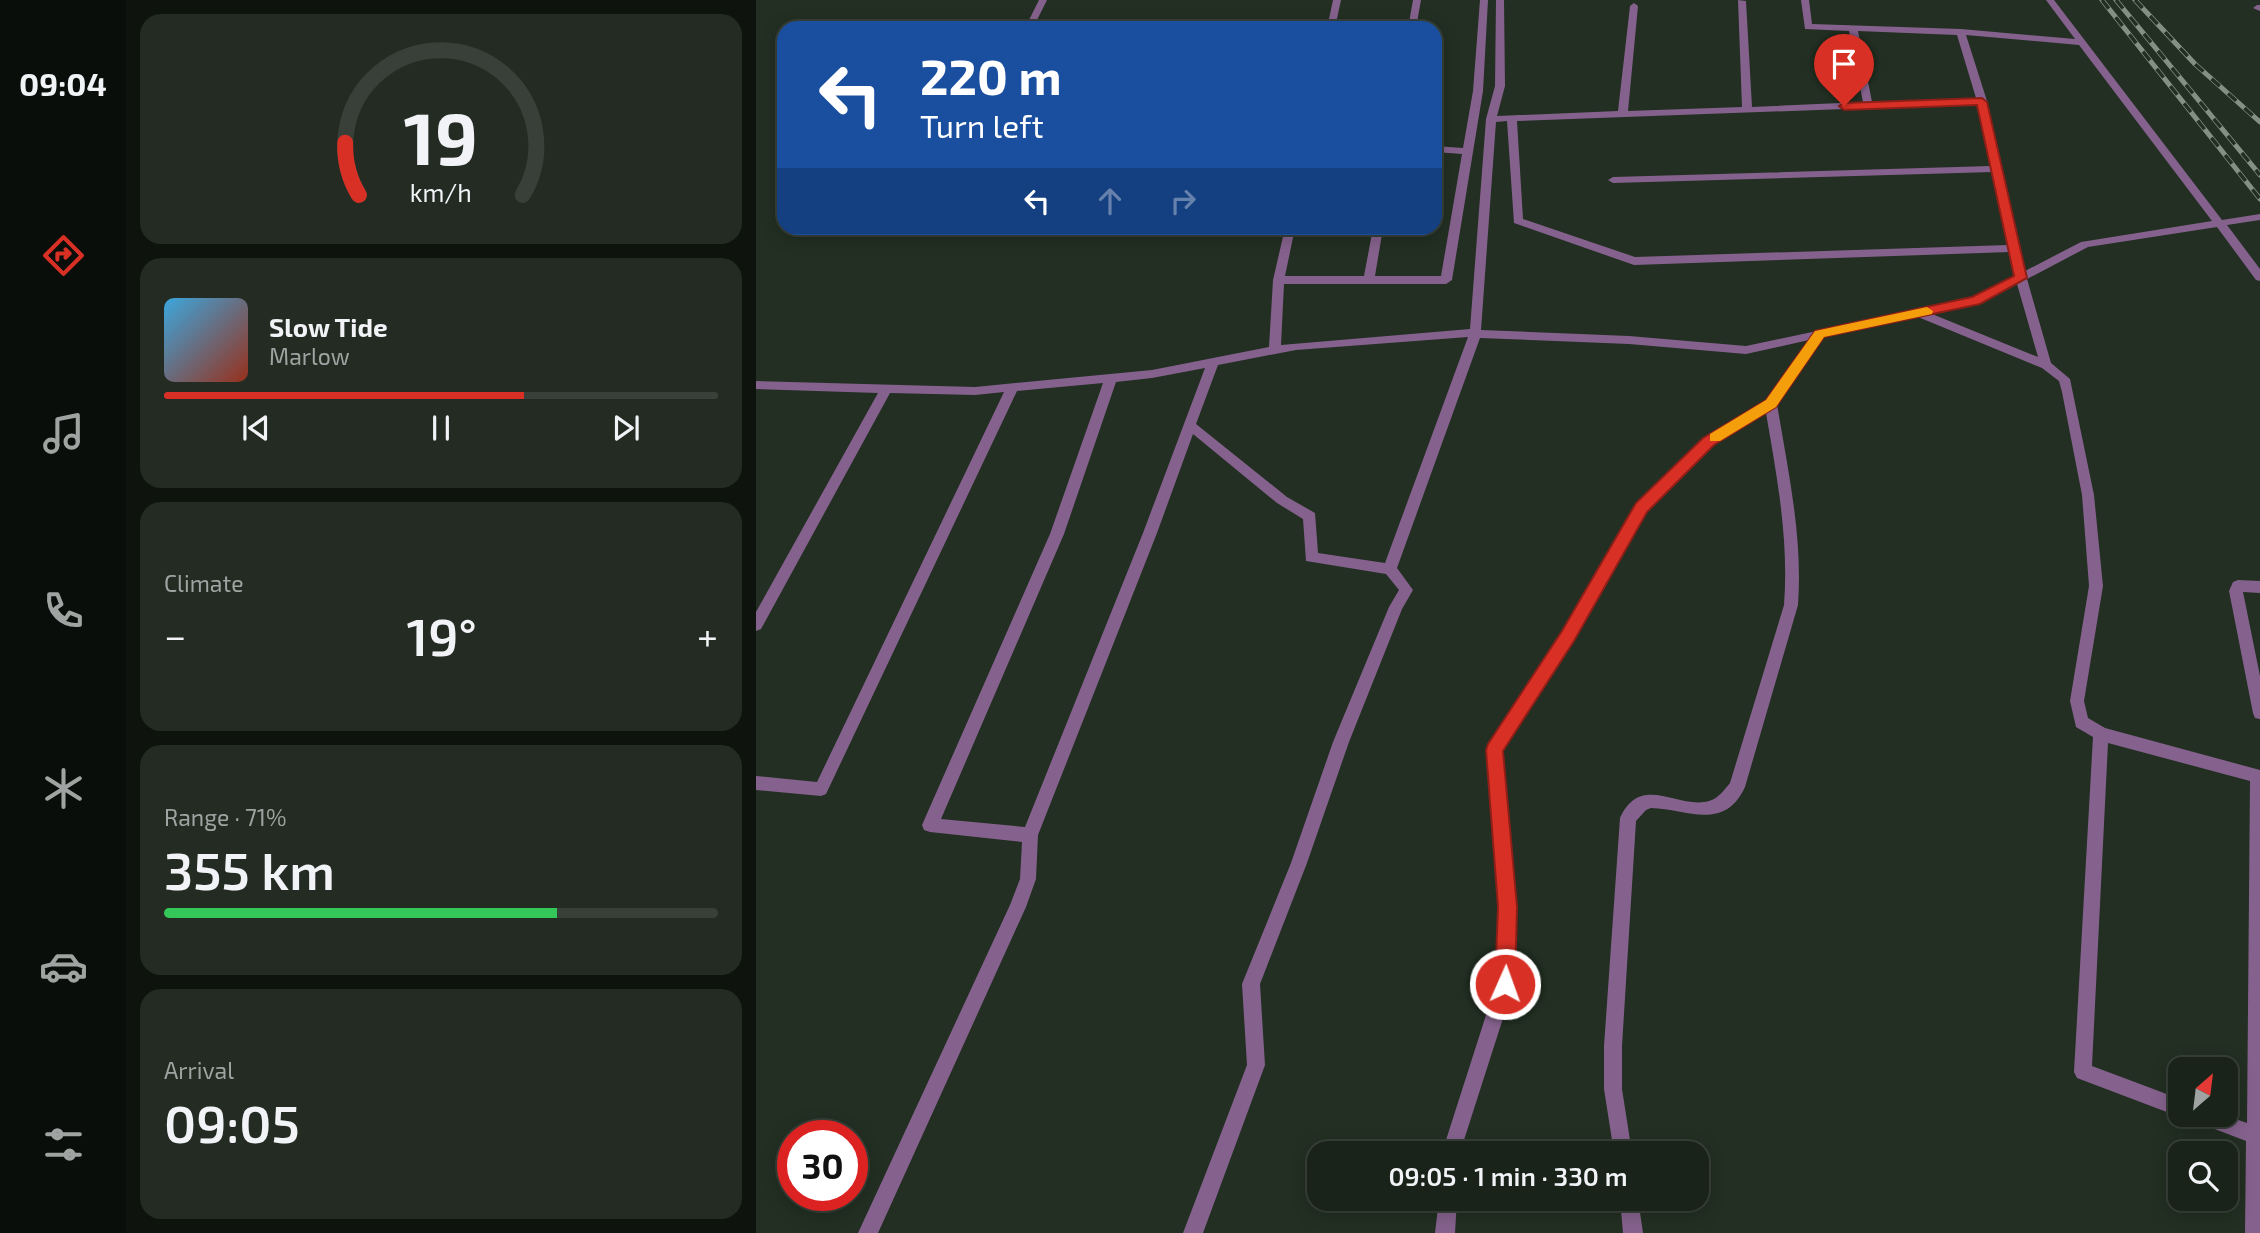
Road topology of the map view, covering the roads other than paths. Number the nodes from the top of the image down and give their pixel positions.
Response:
1 (1043, 0) edge
2 (1337, 0) edge
3 (1417, 0) edge
4 (1484, 0) edge
5 (1500, 0) edge
6 (1805, 0) edge
7 (2050, 0) edge
8 (1742, 1) edge
9 (1634, 6) dead end
10 (1033, 21) edge
11 (1332, 21) edge
12 (1413, 21) edge
13 (1853, 28) junction
14 (1961, 32) junction
15 (2079, 42) junction
16 (1982, 102) junction
17 (1868, 106) junction
18 (1747, 110) junction
19 (1623, 114) junction
20 (1512, 118) junction
21 (1491, 119) junction
22 (1442, 149) edge
23 (1467, 151) junction
24 (1997, 169) junction
25 (1613, 180) dead end
26 (2260, 217) edge
27 (2217, 224) junction
28 (1289, 235) edge
29 (1377, 235) edge
30 (2014, 248) junction
31 (2260, 277) edge
32 (2021, 278) junction
33 (1279, 280) junction
34 (1369, 280) junction
35 (1918, 313) junction
36 (1475, 334) junction
37 (1820, 334) junction
38 (1275, 350) junction
39 (1213, 362) junction
40 (2046, 365) junction
41 (1111, 378) junction
42 (756, 385) edge
43 (1013, 387) junction
44 (886, 389) junction
45 (1771, 404) junction
46 (1190, 425) junction
47 (1390, 569) junction
48 (2260, 587) edge
49 (756, 625) edge
50 (2260, 713) edge
51 (2101, 734) junction
52 (2259, 776) edge
53 (756, 783) edge
54 (1030, 835) junction
55 (2168, 1104) edge
56 (2233, 1127) edge
57 (2258, 1136) edge
58 (1455, 1141) edge
59 (1621, 1141) edge
60 (1447, 1211) edge
61 (1630, 1211) edge
62 (867, 1233) edge
63 (1193, 1233) edge
64 (1445, 1233) edge
65 (1633, 1233) edge
66 (2255, 1233) edge

1 - 10 street
2 - 11 street
3 - 12 street
4 - 23 street
5 - 21 street
6 - 13 street
7 - 15 street
8 - 18 street
9 - 19 street
13 - 14 street
13 - 17 street
14 - 15 street
14 - 16 street
15 - 27 street
16 - 17 street
16 - 24 street
17 - 18 street
18 - 19 street
19 - 20 street
20 - 21 street
20 - 30 street
21 - 36 street
22 - 23 street
23 - 34 street
24 - 25 street
24 - 30 street
26 - 27 street
27 - 31 street
27 - 32 street
28 - 33 street
29 - 34 street
30 - 32 street
32 - 35 street
32 - 40 street
33 - 34 street
33 - 38 street
35 - 37 street
35 - 40 street
36 - 37 street
36 - 38 street
36 - 47 street
37 - 45 street
38 - 39 street
39 - 41 street
39 - 46 street
40 - 51 street
41 - 43 street
41 - 54 street
42 - 44 street
43 - 44 street
43 - 53 street
44 - 49 street
45 - 58 street
45 - 59 street
46 - 47 street
46 - 54 street
47 - 63 street
48 - 50 street
51 - 52 street
51 - 55 street
52 - 57 street
54 - 62 street
56 - 57 street
57 - 66 street
60 - 64 street
61 - 65 street

